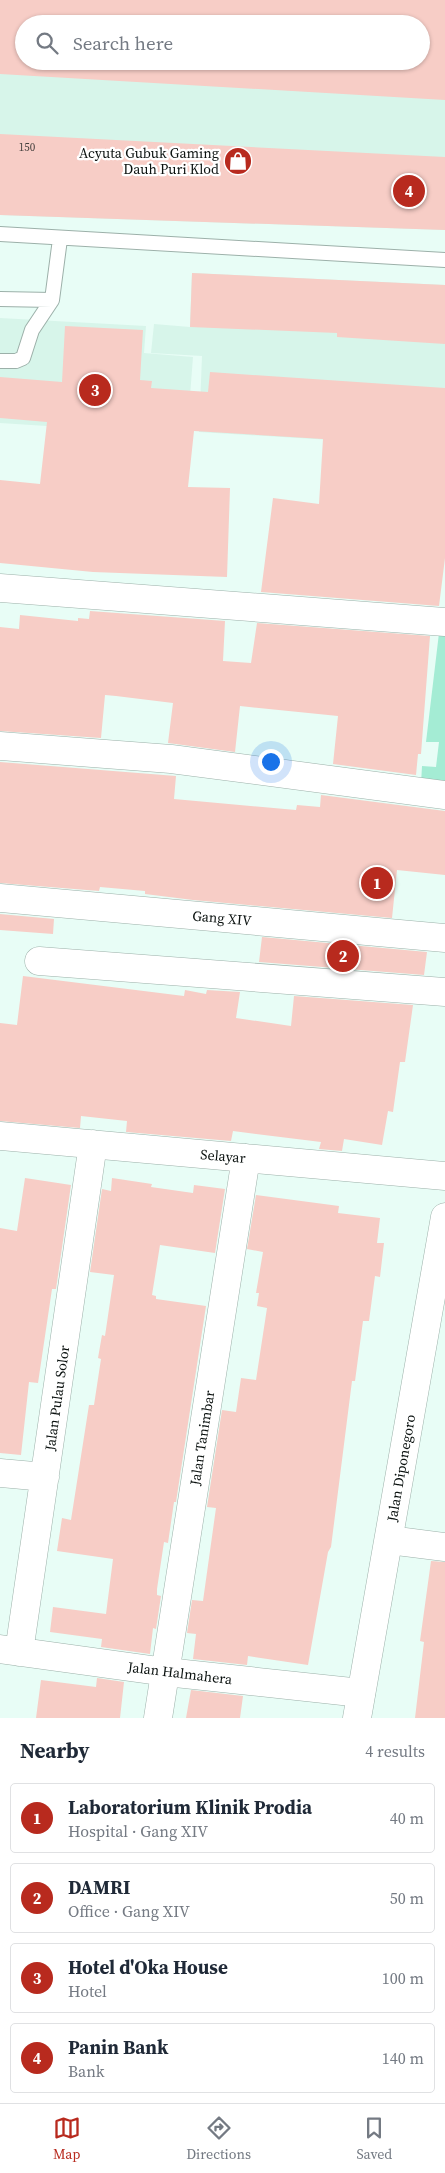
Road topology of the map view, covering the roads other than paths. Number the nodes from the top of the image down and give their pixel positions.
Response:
1 (0, 234) edge
2 (60, 239) junction
3 (445, 260) edge
4 (0, 299) edge
5 (52, 300) junction
6 (0, 361) edge
7 (0, 588) edge
8 (445, 622) edge
9 (0, 746) edge
10 (445, 795) edge
11 (0, 898) edge
12 (445, 938) edge
13 (39, 960) dead end
14 (445, 992) edge
15 (0, 1136) edge
16 (93, 1144) junction
17 (246, 1158) junction
18 (445, 1176) edge
19 (445, 1217) edge
20 (442, 1247) edge
21 (0, 1473) edge
22 (45, 1478) junction
23 (389, 1540) junction
24 (445, 1547) edge
25 (10, 1650) edge
26 (166, 1672) junction
27 (359, 1706) edge
28 (158, 1718) edge

1 - 2 lane
2 - 3 lane
2 - 5 lane
4 - 5 lane
5 - 6 lane
7 - 8 street
9 - 10 street
11 - 12 street, Gang XIV
13 - 14 street
15 - 16 street, Selayar
16 - 17 street, Selayar
16 - 22 street, Jalan Pulau Solor
17 - 18 street, Selayar
17 - 26 street, Jalan Tanimbar
19 - 20 street, Jalan Diponegoro
20 - 23 street, Jalan Diponegoro
21 - 22 street
22 - 25 street, Jalan Pulau Solor
23 - 24 street
23 - 27 street, Jalan Diponegoro
25 - 26 street, Jalan Halmahera
26 - 27 street, Jalan Halmahera
26 - 28 street, Jalan Tanimbar

